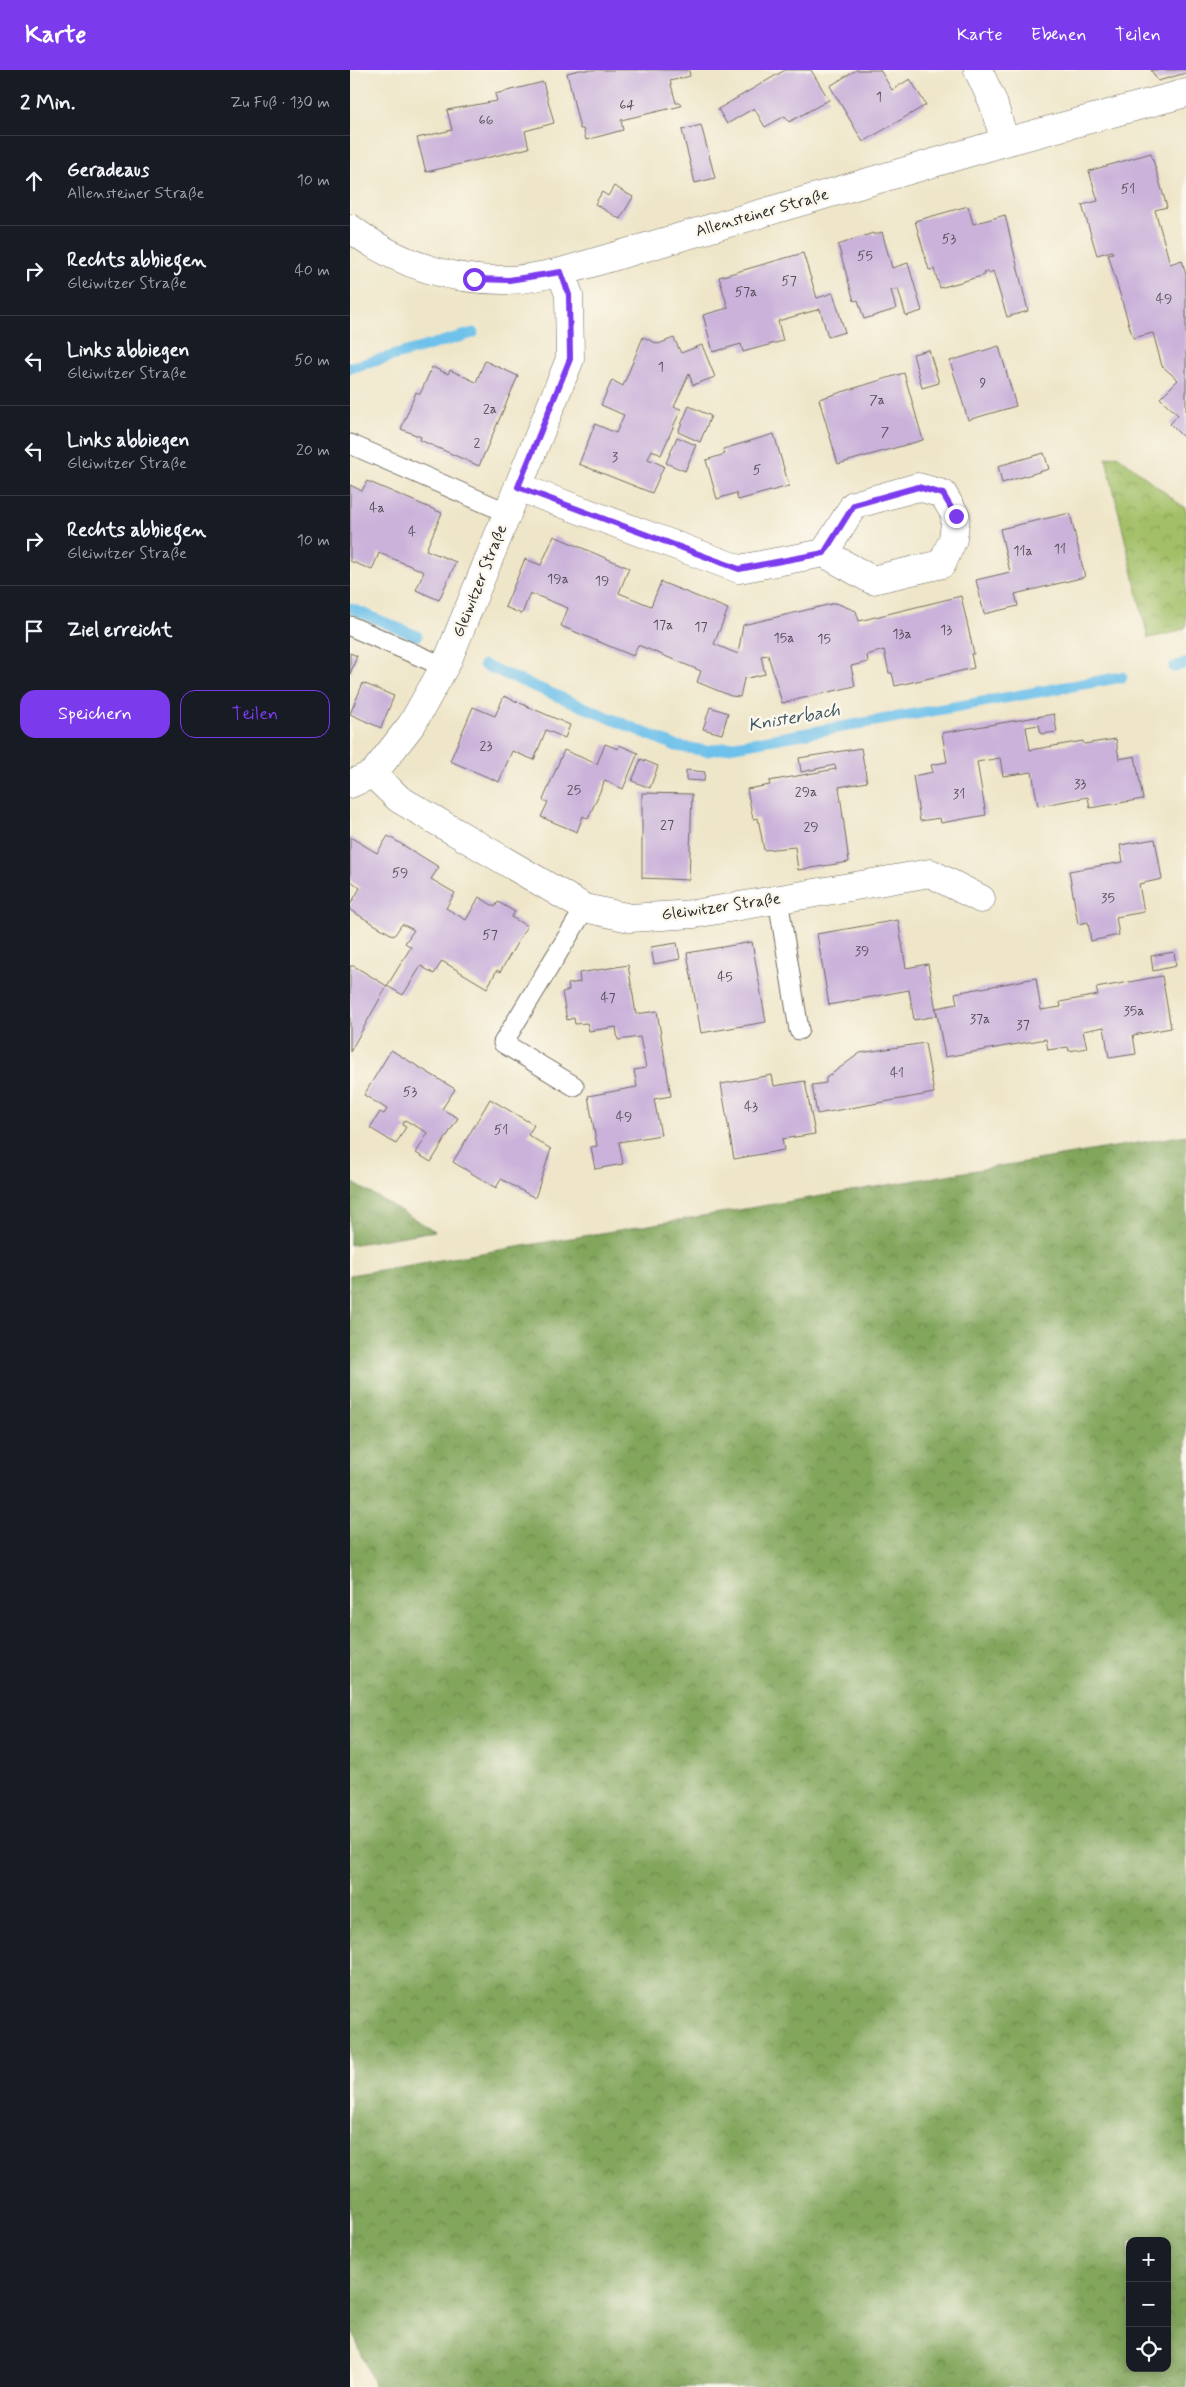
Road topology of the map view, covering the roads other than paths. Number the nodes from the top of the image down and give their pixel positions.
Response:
1 (978, 70) edge
2 (1184, 102) edge
3 (1005, 142) junction
4 (350, 228) edge
5 (561, 272) junction
6 (350, 444) edge
7 (518, 487) junction
8 (508, 513) junction
9 (824, 553) junction
10 (350, 626) edge
11 (445, 667) junction
12 (362, 779) edge
13 (778, 899) junction
14 (981, 899) dead end
15 (585, 908) junction
16 (799, 1030) dead end
17 (574, 1086) dead end

1 - 3 street
2 - 3 street, Allensteiner Straße
3 - 5 street, Allensteiner Straße
4 - 5 street, Allensteiner Straße
5 - 7 street, Gleiwitzer Straße
6 - 8 lane
7 - 8 street, Gleiwitzer Straße
7 - 9 street
8 - 11 street, Gleiwitzer Straße
9 - 9 street
10 - 11 lane
11 - 12 street, Gleiwitzer Straße
12 - 15 street, Gleiwitzer Straße
13 - 14 street, Gleiwitzer Straße
13 - 15 street, Gleiwitzer Straße
13 - 16 lane
15 - 17 lane

